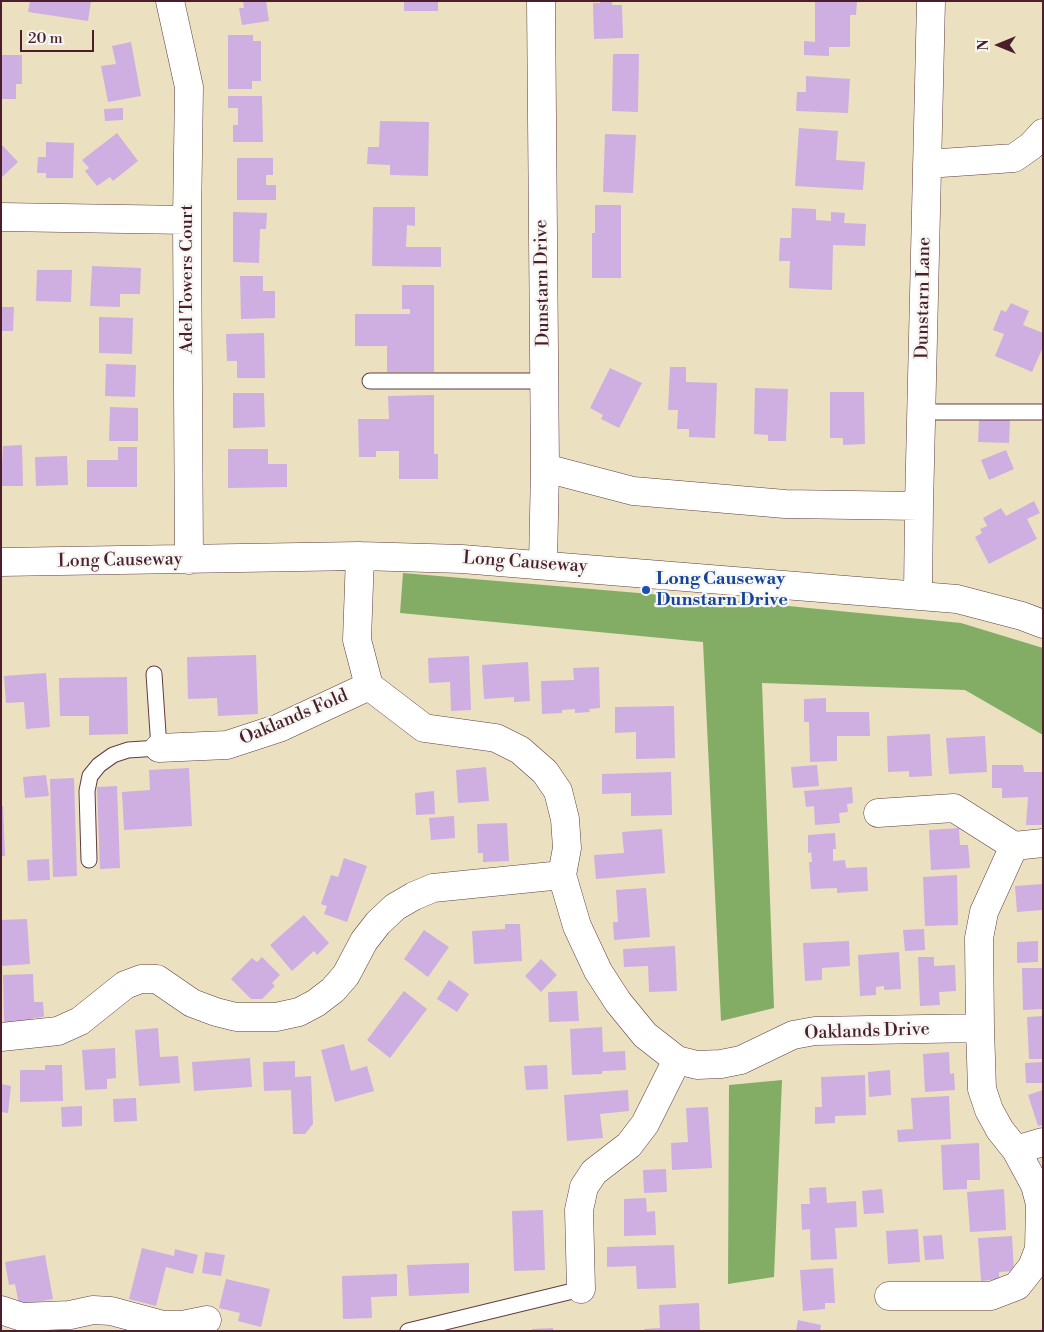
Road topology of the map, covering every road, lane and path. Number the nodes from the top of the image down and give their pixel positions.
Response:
1 (170, 1) edge
2 (541, 1) edge
3 (931, 1) edge
4 (1043, 133) edge
5 (927, 164) junction
6 (1, 218) edge
7 (188, 220) junction
8 (544, 381) junction
9 (370, 382) dead end
10 (921, 412) junction
11 (1043, 412) edge
12 (545, 468) junction
13 (919, 506) junction
14 (360, 556) junction
15 (189, 560) junction
16 (1, 562) edge
17 (543, 564) junction
18 (918, 594) junction
19 (1043, 624) edge
20 (154, 674) dead end
21 (368, 686) junction
22 (158, 748) junction
23 (878, 813) dead end
24 (1043, 843) edge
25 (1014, 846) junction
26 (89, 860) dead end
27 (562, 875) junction
28 (980, 1028) junction
29 (1, 1037) edge
30 (677, 1060) junction
31 (1043, 1142) edge
32 (1016, 1150) junction
33 (581, 1289) joint
34 (889, 1296) dead end
35 (1, 1310) edge
36 (207, 1320) dead end
37 (164, 1328) edge
38 (408, 1331) edge

1 - 7 street, Adel Towers Court
2 - 8 street, Dunstarn Drive
3 - 5 street, Dunstarn Lane
4 - 5 street
5 - 10 street, Dunstarn Lane
6 - 7 street
7 - 15 street, Adel Towers Court
8 - 9 lane
8 - 12 street, Dunstarn Drive
10 - 11 lane
10 - 13 street, Dunstarn Lane
12 - 13 street
12 - 17 street, Dunstarn Drive
13 - 18 street, Dunstarn Lane
14 - 15 street, Long Causeway
14 - 17 street, Long Causeway
14 - 21 street
15 - 16 street, Long Causeway
17 - 18 street, Long Causeway
18 - 19 street, Long Causeway
20 - 22 lane
21 - 22 street, Oaklands Fold
21 - 27 street, Oaklands Drive
22 - 26 lane
23 - 25 street
24 - 25 street
25 - 28 street
27 - 29 street
27 - 30 street, Oaklands Drive
28 - 30 street, Oaklands Drive
28 - 32 street
30 - 33 street
31 - 32 street
32 - 34 street
33 - 38 lane
35 - 37 street
36 - 37 street

